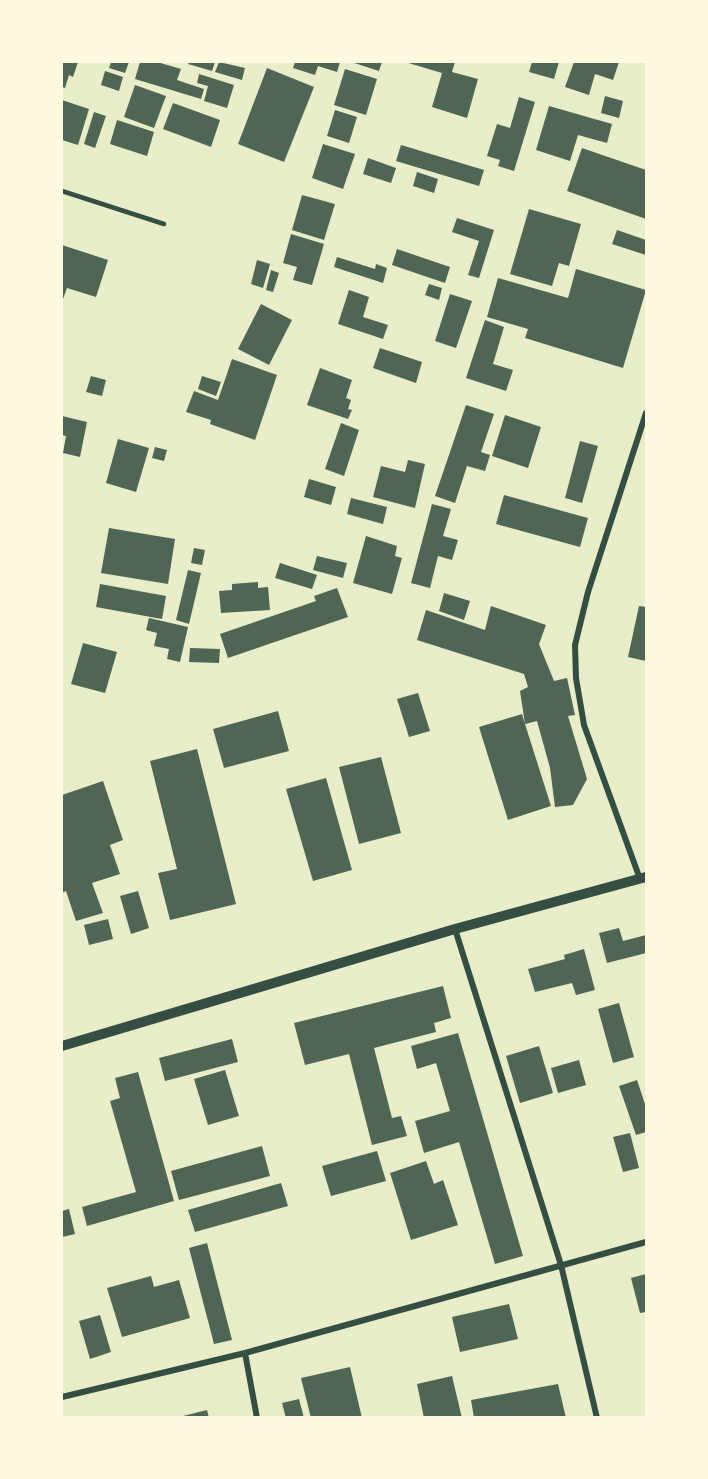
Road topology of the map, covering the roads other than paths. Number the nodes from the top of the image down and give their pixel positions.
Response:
1 (62, 191) edge
2 (164, 224) dead end
3 (646, 413) edge
4 (643, 878) edge
5 (455, 929) junction
6 (62, 1046) edge
7 (646, 1242) edge
8 (561, 1265) junction
9 (245, 1353) junction
10 (62, 1397) edge
11 (257, 1418) edge
12 (597, 1418) edge

1 - 2 lane
3 - 4 street
4 - 5 street
5 - 6 street
5 - 8 street
7 - 8 street
8 - 9 street
8 - 12 street
9 - 10 street
9 - 11 street

